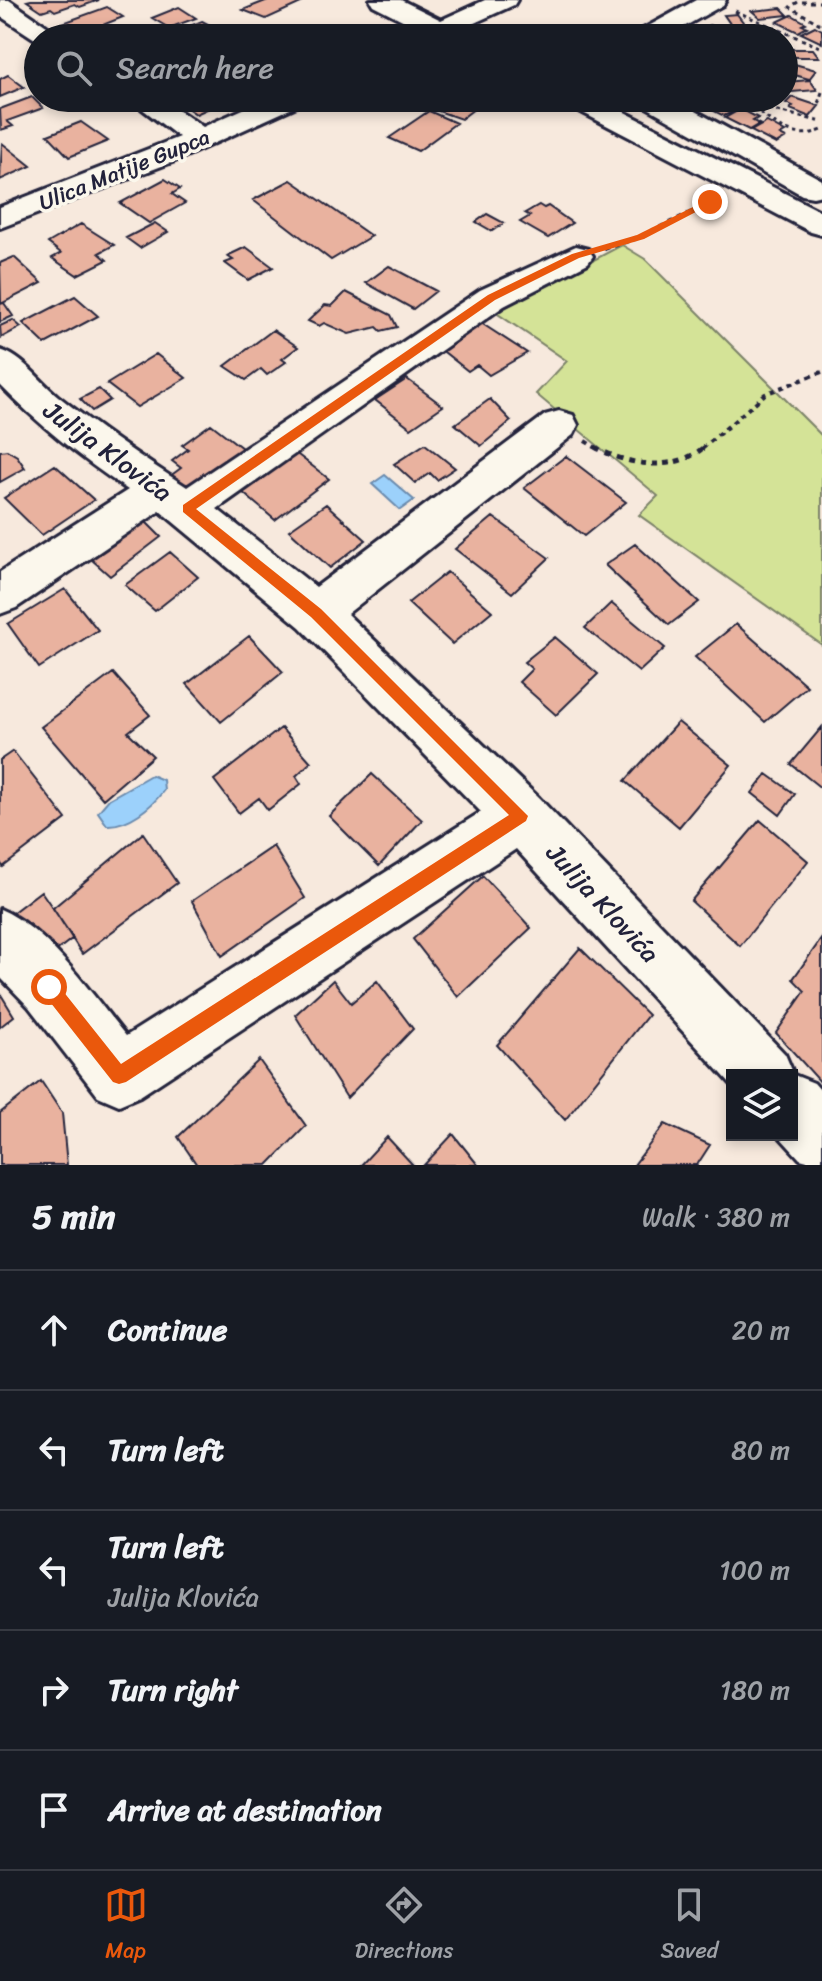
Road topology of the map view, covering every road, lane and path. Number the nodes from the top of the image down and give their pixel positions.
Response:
1 (382, 0) edge
2 (505, 0) edge
3 (713, 1) edge
4 (822, 2) edge
5 (0, 5) edge
6 (422, 24) edge
7 (460, 24) edge
8 (671, 24) edge
9 (766, 24) edge
10 (822, 25) edge
11 (24, 26) edge
12 (798, 38) edge
13 (822, 48) edge
14 (822, 92) edge
15 (822, 103) edge
16 (162, 112) edge
17 (260, 112) edge
18 (603, 112) edge
19 (676, 112) edge
20 (758, 112) edge
21 (785, 112) edge
22 (822, 121) edge
23 (822, 130) edge
24 (201, 139) junction
25 (822, 194) edge
26 (725, 199) dead end
27 (0, 218) edge
28 (822, 225) edge
29 (576, 256) joint
30 (0, 363) edge
31 (822, 372) edge
32 (559, 425) joint
33 (173, 500) junction
34 (0, 595) edge
35 (316, 613) junction
36 (521, 816) junction
37 (0, 937) edge
38 (758, 1069) edge
39 (798, 1111) edge
40 (822, 1137) edge

1 - 6 street
2 - 7 street
3 - 8 street
3 - 9 path
4 - 10 path
5 - 11 street
12 - 13 path
14 - 15 path
16 - 24 street
17 - 24 street, Ulica Matije Gupca
18 - 28 street
19 - 25 street
20 - 23 path
21 - 22 path
24 - 27 street, Ulica Matije Gupca
26 - 29 path
29 - 33 street
30 - 33 street, Julija Klovića
31 - 32 path
32 - 35 street
33 - 34 street
33 - 35 street, Julija Klovića
35 - 36 street, Julija Klovića
36 - 37 street
36 - 38 street, Julija Klovića
39 - 40 street

